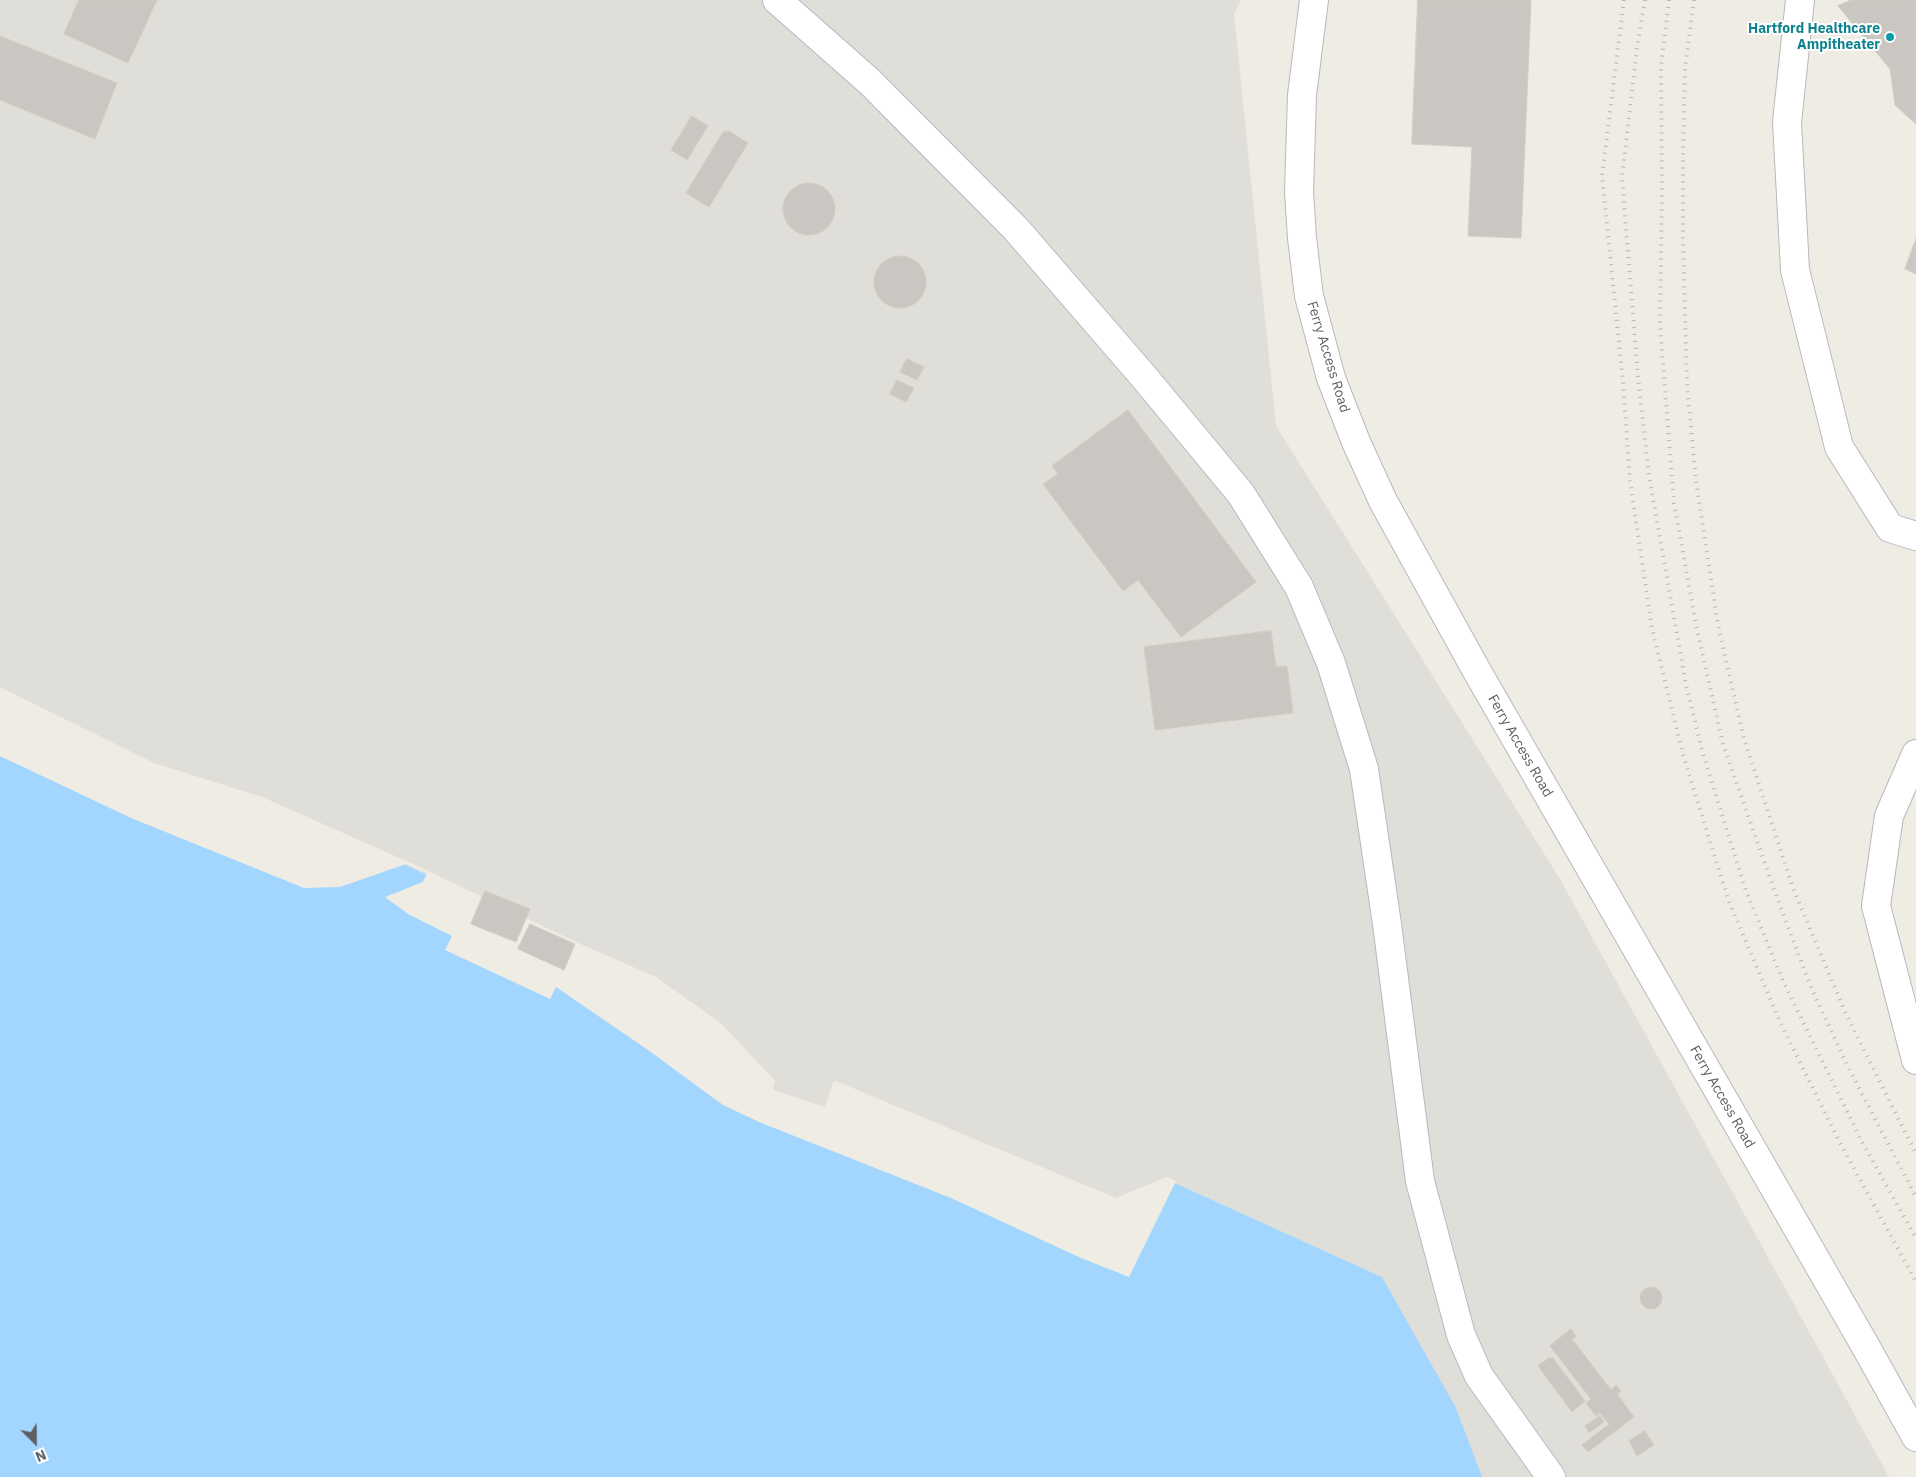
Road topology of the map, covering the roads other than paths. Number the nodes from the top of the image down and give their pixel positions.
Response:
1 (777, 0) edge
2 (1314, 0) edge
3 (1800, 0) edge
4 (1916, 536) edge
5 (1916, 754) edge
6 (1916, 1060) edge
7 (1916, 1437) edge
8 (1551, 1477) edge

1 - 8 street
2 - 7 street, Ferry Access Road
3 - 4 street
5 - 6 street

